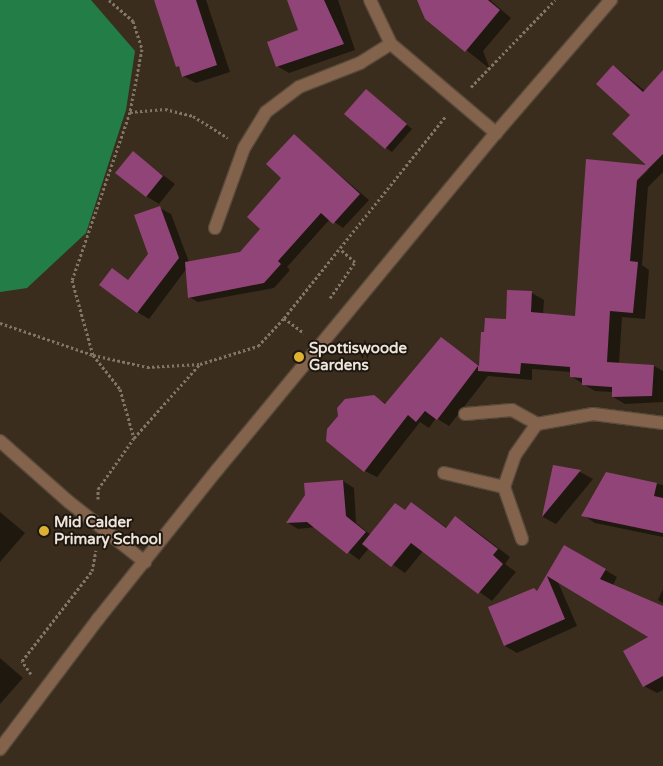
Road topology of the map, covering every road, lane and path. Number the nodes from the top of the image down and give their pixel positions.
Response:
1 (109, 0) edge
2 (370, 0) edge
3 (555, 0) edge
4 (611, 0) edge
5 (391, 44) junction
6 (458, 100) junction
7 (130, 112) junction
8 (496, 133) junction
9 (244, 148) junction
10 (215, 228) dead end
11 (284, 318) junction
12 (0, 323) edge
13 (305, 334) dead end
14 (93, 355) junction
15 (465, 414) dead end
16 (663, 423) edge
17 (537, 424) junction
18 (134, 438) dead end
19 (0, 441) edge
20 (444, 473) dead end
21 (504, 487) junction
22 (522, 539) dead end
23 (145, 562) junction
24 (0, 749) edge

1 - 7 path
2 - 5 street
3 - 6 path
4 - 8 street
5 - 6 street
5 - 9 street
6 - 8 street
6 - 11 path
7 - 9 path
7 - 14 path
8 - 23 street
9 - 10 street
11 - 13 path
11 - 14 path
12 - 14 path
14 - 18 path
15 - 17 street
16 - 17 street
17 - 21 street
19 - 23 street
20 - 21 street
21 - 22 street
23 - 24 street

